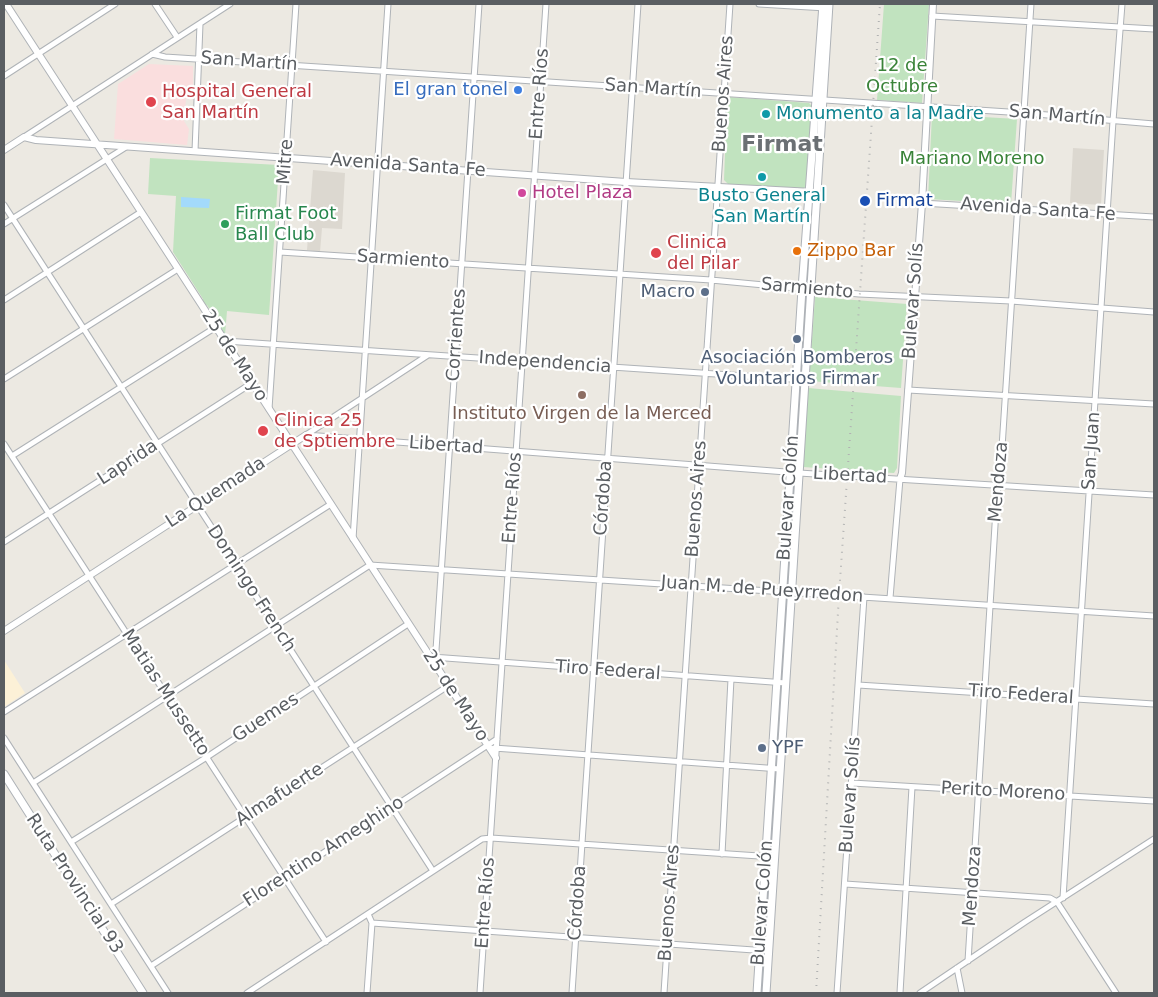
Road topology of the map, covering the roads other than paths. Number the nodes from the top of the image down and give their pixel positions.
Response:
1 (6, 4) edge
2 (115, 4) edge
3 (156, 4) edge
4 (230, 4) edge
5 (296, 4) edge
6 (388, 4) edge
7 (479, 4) edge
8 (546, 4) edge
9 (638, 4) edge
10 (730, 4) edge
11 (759, 4) edge
12 (933, 4) edge
13 (1031, 4) edge
14 (1122, 4) edge
15 (826, 6) edge
16 (932, 16) junction
17 (1030, 22) junction
18 (200, 24) junction
19 (1120, 27) junction
20 (1154, 30) edge
21 (178, 37) junction
22 (38, 54) junction
23 (152, 54) junction
24 (198, 58) junction
25 (293, 65) junction
26 (384, 72) junction
27 (4, 76) edge
28 (474, 78) junction
29 (540, 82) junction
30 (632, 88) junction
31 (724, 94) junction
32 (820, 99) junction
33 (72, 106) junction
34 (927, 107) junction
35 (1024, 113) junction
36 (1113, 121) junction
37 (1154, 124) edge
38 (24, 137) junction
39 (97, 144) junction
40 (127, 146) junction
41 (4, 150) edge
42 (195, 151) junction
43 (287, 157) junction
44 (106, 158) junction
45 (378, 164) junction
46 (468, 170) junction
47 (534, 175) junction
48 (626, 182) junction
49 (718, 187) junction
50 (813, 192) junction
51 (922, 203) junction
52 (4, 205) edge
53 (1018, 209) junction
54 (141, 212) junction
55 (1107, 214) junction
56 (1154, 217) edge
57 (12, 219) junction
58 (4, 224) edge
59 (280, 252) junction
60 (372, 258) junction
61 (462, 264) junction
62 (528, 268) junction
63 (178, 269) junction
64 (47, 272) junction
65 (620, 274) junction
66 (711, 280) junction
67 (802, 289) junction
68 (811, 290) junction
69 (914, 297) junction
70 (4, 300) edge
71 (1011, 301) junction
72 (1101, 308) junction
73 (1154, 312) edge
74 (216, 327) junction
75 (83, 329) junction
76 (225, 341) junction
77 (274, 344) junction
78 (367, 351) junction
79 (428, 355) junction
80 (456, 357) junction
81 (522, 361) junction
82 (613, 368) junction
83 (705, 374) junction
84 (4, 379) edge
85 (797, 380) junction
86 (805, 380) junction
87 (252, 384) junction
88 (121, 387) junction
89 (908, 390) junction
90 (1005, 395) junction
91 (363, 398) junction
92 (1095, 400) junction
93 (1154, 404) edge
94 (269, 409) junction
95 (306, 435) junction
96 (360, 439) junction
97 (4, 444) edge
98 (158, 444) junction
99 (292, 444) junction
100 (450, 446) junction
101 (516, 451) junction
102 (12, 456) junction
103 (607, 458) junction
104 (699, 466) junction
105 (791, 472) junction
106 (800, 473) junction
107 (900, 479) junction
108 (998, 485) junction
109 (1089, 490) junction
110 (1154, 495) edge
111 (330, 504) junction
112 (197, 506) junction
113 (49, 514) junction
114 (353, 539) junction
115 (4, 542) edge
116 (236, 565) junction
117 (370, 565) junction
118 (442, 570) junction
119 (508, 574) junction
120 (89, 576) junction
121 (599, 580) junction
122 (692, 586) junction
123 (783, 591) junction
124 (792, 592) junction
125 (864, 597) junction
126 (890, 598) junction
127 (990, 605) junction
128 (1082, 611) junction
129 (1154, 616) edge
130 (408, 624) junction
131 (275, 626) junction
132 (4, 632) edge
133 (127, 634) junction
134 (433, 657) junction
135 (502, 663) junction
136 (593, 670) junction
137 (686, 676) junction
138 (731, 679) junction
139 (777, 682) junction
140 (786, 683) junction
141 (858, 685) junction
142 (448, 686) junction
143 (314, 687) junction
144 (985, 693) junction
145 (167, 696) junction
146 (1076, 699) junction
147 (1154, 704) edge
148 (4, 712) edge
149 (4, 738) edge
150 (497, 739) junction
151 (488, 745) junction
152 (353, 747) junction
153 (497, 749) junction
154 (588, 756) junction
155 (207, 757) junction
156 (496, 758) junction
157 (680, 762) junction
158 (726, 766) junction
159 (772, 768) junction
160 (780, 769) junction
161 (4, 774) edge
162 (33, 783) junction
163 (852, 784) junction
164 (912, 787) junction
165 (979, 791) junction
166 (1070, 796) junction
167 (1154, 801) edge
168 (392, 808) junction
169 (246, 817) junction
170 (490, 838) junction
171 (1154, 839) edge
172 (71, 842) junction
173 (582, 844) junction
174 (674, 850) junction
175 (722, 854) junction
176 (766, 856) junction
177 (774, 857) junction
178 (433, 872) junction
179 (285, 878) junction
180 (845, 884) junction
181 (906, 888) junction
182 (972, 892) junction
183 (1063, 898) junction
184 (1057, 902) junction
185 (111, 904) junction
186 (368, 914) junction
187 (372, 923) junction
188 (484, 932) junction
189 (576, 938) junction
190 (326, 942) junction
191 (668, 944) junction
192 (760, 951) junction
193 (768, 951) junction
194 (968, 961) junction
195 (151, 966) junction
196 (957, 968) junction
197 (143, 993) edge
198 (168, 993) edge
199 (247, 993) edge
200 (366, 993) edge
201 (480, 993) edge
202 (572, 993) edge
203 (664, 993) edge
204 (757, 993) edge
205 (766, 993) edge
206 (838, 993) edge
207 (900, 993) edge
208 (920, 993) edge
209 (962, 993) edge
210 (1116, 993) edge

1 - 22 street, 25 de Mayo
2 - 22 street
3 - 21 street
4 - 18 street
5 - 25 street, Mitre
6 - 26 street
7 - 28 street, Corrientes
8 - 29 street, Entre Ríos
9 - 30 street, Córdoba
10 - 31 street, Buenos Aires
11 - 15 street
12 - 16 street, Bulevar Solís
13 - 17 street, Mendoza
14 - 19 street, San Juan
15 - 32 main road, Bulevar Colón
16 - 17 street
16 - 34 street, Bulevar Solís
17 - 19 street
17 - 35 street, Mendoza
18 - 21 street
18 - 24 street
19 - 20 street
19 - 36 street, San Juan
21 - 23 street
22 - 27 street
22 - 33 street, 25 de Mayo
23 - 24 street, San Martín
23 - 33 street
24 - 25 street, San Martín
24 - 42 street
25 - 26 street, San Martín
25 - 43 street, Mitre
26 - 28 street, San Martín
26 - 45 street
28 - 29 street, San Martín
28 - 46 street, Corrientes
29 - 30 street, San Martín
29 - 47 street, Entre Ríos
30 - 31 street, San Martín
30 - 48 street, Córdoba
31 - 32 street, San Martín
31 - 49 street, Buenos Aires
32 - 34 street, San Martín
32 - 50 main road, Bulevar Colón
33 - 38 street
33 - 39 street, 25 de Mayo
34 - 35 street, San Martín
34 - 51 street, Bulevar Solís
35 - 36 street, San Martín
35 - 53 street, Mendoza
36 - 37 street, San Martín
36 - 55 street, San Juan
38 - 39 street, Avenida Santa Fe
38 - 41 street
39 - 40 street, Avenida Santa Fe
39 - 44 street, 25 de Mayo
40 - 42 street, Avenida Santa Fe
40 - 44 street
42 - 43 street, Avenida Santa Fe
43 - 45 street, Avenida Santa Fe
43 - 59 street, Mitre
44 - 54 street, 25 de Mayo
44 - 57 street
45 - 46 street, Avenida Santa Fe
45 - 60 street
46 - 47 street, Avenida Santa Fe
46 - 61 street, Corrientes
47 - 48 street, Avenida Santa Fe
47 - 62 street, Entre Ríos
48 - 49 street, Avenida Santa Fe
48 - 65 street, Córdoba
49 - 50 street, Avenida Santa Fe
49 - 66 street, Buenos Aires
50 - 67 main road, Bulevar Colón
50 - 68 main road, Bulevar Colón
51 - 53 street, Avenida Santa Fe
51 - 69 street, Bulevar Solís
52 - 57 street, Domingo French
53 - 55 street, Avenida Santa Fe
53 - 71 street, Mendoza
54 - 63 street, 25 de Mayo
54 - 64 street
55 - 56 street, Avenida Santa Fe
55 - 72 street, San Juan
57 - 58 street
57 - 64 street, Domingo French
59 - 60 street, Sarmiento
59 - 77 street, Mitre
60 - 61 street, Sarmiento
60 - 78 street
61 - 62 street, Sarmiento
61 - 80 street, Corrientes
62 - 65 street, Sarmiento
62 - 81 street, Entre Ríos
63 - 74 street, 25 de Mayo
63 - 75 street
64 - 70 street
64 - 75 street, Domingo French
65 - 66 street, Sarmiento
65 - 82 street, Córdoba
66 - 67 street, Sarmiento
66 - 83 street, Buenos Aires
67 - 68 street, Sarmiento
67 - 85 main road, Bulevar Colón
68 - 69 street, Sarmiento
68 - 86 main road, Bulevar Colón
69 - 71 street, Sarmiento
69 - 89 street, Bulevar Solís
71 - 72 street, Sarmiento
71 - 90 street, Mendoza
72 - 73 street, Sarmiento
72 - 92 street, San Juan
74 - 76 street, 25 de Mayo
74 - 88 street
75 - 84 street
75 - 88 street, Domingo French
76 - 77 street, Independencia
76 - 87 street, 25 de Mayo
77 - 78 street, Independencia
77 - 94 street, Mitre
78 - 79 street, Independencia
78 - 91 street
79 - 80 street, Independencia
79 - 91 street, La Quemada
80 - 81 street, Independencia
80 - 100 street, Corrientes
81 - 82 street, Independencia
81 - 101 street, Entre Ríos
82 - 83 street, Independencia
82 - 103 street, Córdoba
83 - 85 street, Independencia
83 - 104 street, Buenos Aires
85 - 86 street, Independencia
85 - 105 main road, Bulevar Colón
86 - 106 main road, Bulevar Colón
87 - 94 street, 25 de Mayo
87 - 98 street, Laprida
88 - 98 street, Domingo French
88 - 102 street
89 - 90 street
89 - 107 street, Bulevar Solís
90 - 92 street
90 - 108 street, Mendoza
91 - 95 street, La Quemada
91 - 96 street
92 - 93 street
92 - 109 street, San Juan
94 - 99 street, 25 de Mayo
95 - 96 street, Libertad
95 - 99 street, La Quemada
96 - 100 street, Libertad
96 - 114 street
97 - 102 street, Matias Mussetto
98 - 112 street, Domingo French
98 - 113 street, Laprida
99 - 111 street, 25 de Mayo
99 - 112 street, La Quemada
100 - 101 street, Libertad
100 - 118 street, Corrientes
101 - 103 street, Libertad
101 - 119 street, Entre Ríos
102 - 113 street, Matias Mussetto
103 - 104 street, Libertad
103 - 121 street, Córdoba
104 - 105 street, Libertad
104 - 122 street, Buenos Aires
105 - 106 street, Libertad
105 - 123 main road, Bulevar Colón
106 - 107 street, Libertad
106 - 124 main road, Bulevar Colón
107 - 108 street, Libertad
107 - 126 street, Bulevar Solís
108 - 109 street, Libertad
108 - 127 street, Mendoza
109 - 110 street, Libertad
109 - 128 street, San Juan
111 - 114 street, 25 de Mayo
111 - 116 street
112 - 116 street, Domingo French
112 - 120 street, La Quemada
113 - 115 street, Laprida
113 - 120 street, Matias Mussetto
114 - 117 street, 25 de Mayo
116 - 131 street, Domingo French
116 - 133 street
117 - 118 street, Juan M. de Pueyrredon
117 - 130 street, 25 de Mayo
117 - 131 street
118 - 119 street, Juan M. de Pueyrredon
118 - 134 street, Corrientes
119 - 121 street, Juan M. de Pueyrredon
119 - 135 street, Entre Ríos
120 - 132 street, La Quemada
120 - 133 street, Matias Mussetto
121 - 122 street, Juan M. de Pueyrredon
121 - 136 street, Córdoba
122 - 123 street, Juan M. de Pueyrredon
122 - 137 street, Buenos Aires
123 - 124 street, Juan M. de Pueyrredon
123 - 139 main road, Bulevar Colón
124 - 125 street, Juan M. de Pueyrredon
124 - 140 main road, Bulevar Colón
125 - 126 street, Juan M. de Pueyrredon
125 - 141 street, Bulevar Solís
126 - 127 street, Juan M. de Pueyrredon
127 - 128 street, Juan M. de Pueyrredon
127 - 144 street, Mendoza
128 - 129 street, Juan M. de Pueyrredon
128 - 146 street, San Juan
130 - 134 street, 25 de Mayo
130 - 143 street, Guemes
131 - 143 street, Domingo French
131 - 145 street
133 - 145 street, Matias Mussetto
133 - 148 street
134 - 135 street, Tiro Federal
134 - 142 street, 25 de Mayo
135 - 136 street, Tiro Federal
135 - 150 street, Entre Ríos
136 - 137 street, Tiro Federal
136 - 154 street, Córdoba
137 - 138 street, Tiro Federal
137 - 157 street, Buenos Aires
138 - 139 street, Tiro Federal
138 - 158 street
139 - 140 street, Tiro Federal
139 - 159 main road, Bulevar Colón
140 - 160 main road, Bulevar Colón
141 - 144 street, Tiro Federal
141 - 163 street, Bulevar Solís
142 - 151 street, 25 de Mayo
142 - 152 street, Almafuerte
143 - 152 street, Domingo French
143 - 155 street, Guemes
144 - 146 street, Tiro Federal
144 - 165 street, Mendoza
145 - 155 street, Matias Mussetto
145 - 162 street
146 - 147 street, Tiro Federal
146 - 166 street, San Juan
149 - 162 street
150 - 151 street, Florentino Ameghino
150 - 153 street, Entre Ríos
151 - 153 street
151 - 156 street, 25 de Mayo
151 - 168 street, Florentino Ameghino
152 - 168 street, Domingo French
152 - 169 street, Almafuerte
153 - 154 street
153 - 156 street, Entre Ríos
154 - 157 street
154 - 173 street, Córdoba
155 - 169 street, Matias Mussetto
155 - 172 street, Guemes
156 - 170 street, Entre Ríos
157 - 158 street
157 - 174 street, Buenos Aires
158 - 159 street
158 - 175 street
159 - 160 street
159 - 176 main road, Bulevar Colón
160 - 177 main road, Bulevar Colón
161 - 197 main road, Ruta Provincial 93
162 - 172 street
163 - 164 street, Perito Moreno
163 - 180 street, Bulevar Solís
164 - 165 street, Perito Moreno
164 - 181 street
165 - 166 street, Perito Moreno
165 - 182 street, Mendoza
166 - 167 street, Perito Moreno
166 - 183 street, San Juan
168 - 178 street, Domingo French
168 - 179 street, Florentino Ameghino
169 - 179 street, Matias Mussetto
169 - 185 street, Almafuerte
170 - 173 street
170 - 178 street
170 - 188 street, Entre Ríos
171 - 183 street
172 - 185 street
173 - 174 street
173 - 189 street, Córdoba
174 - 175 street
174 - 191 street, Buenos Aires
175 - 176 street
176 - 177 street
176 - 192 main road, Bulevar Colón
177 - 193 main road, Bulevar Colón
178 - 186 street
179 - 190 street, Matias Mussetto
179 - 195 street, Florentino Ameghino
180 - 181 street
180 - 206 street, Bulevar Solís
181 - 182 street
181 - 207 street
182 - 184 street
182 - 194 street, Mendoza
183 - 184 street
184 - 194 street
184 - 210 street
185 - 195 street
186 - 187 street
186 - 190 street
187 - 188 street
187 - 200 street
188 - 189 street
188 - 201 street, Entre Ríos
189 - 191 street
189 - 202 street, Córdoba
190 - 199 street
191 - 192 street
191 - 203 street, Buenos Aires
192 - 193 street
192 - 204 main road, Bulevar Colón
193 - 205 main road, Bulevar Colón
194 - 196 street
195 - 198 street
196 - 208 street
196 - 209 street

